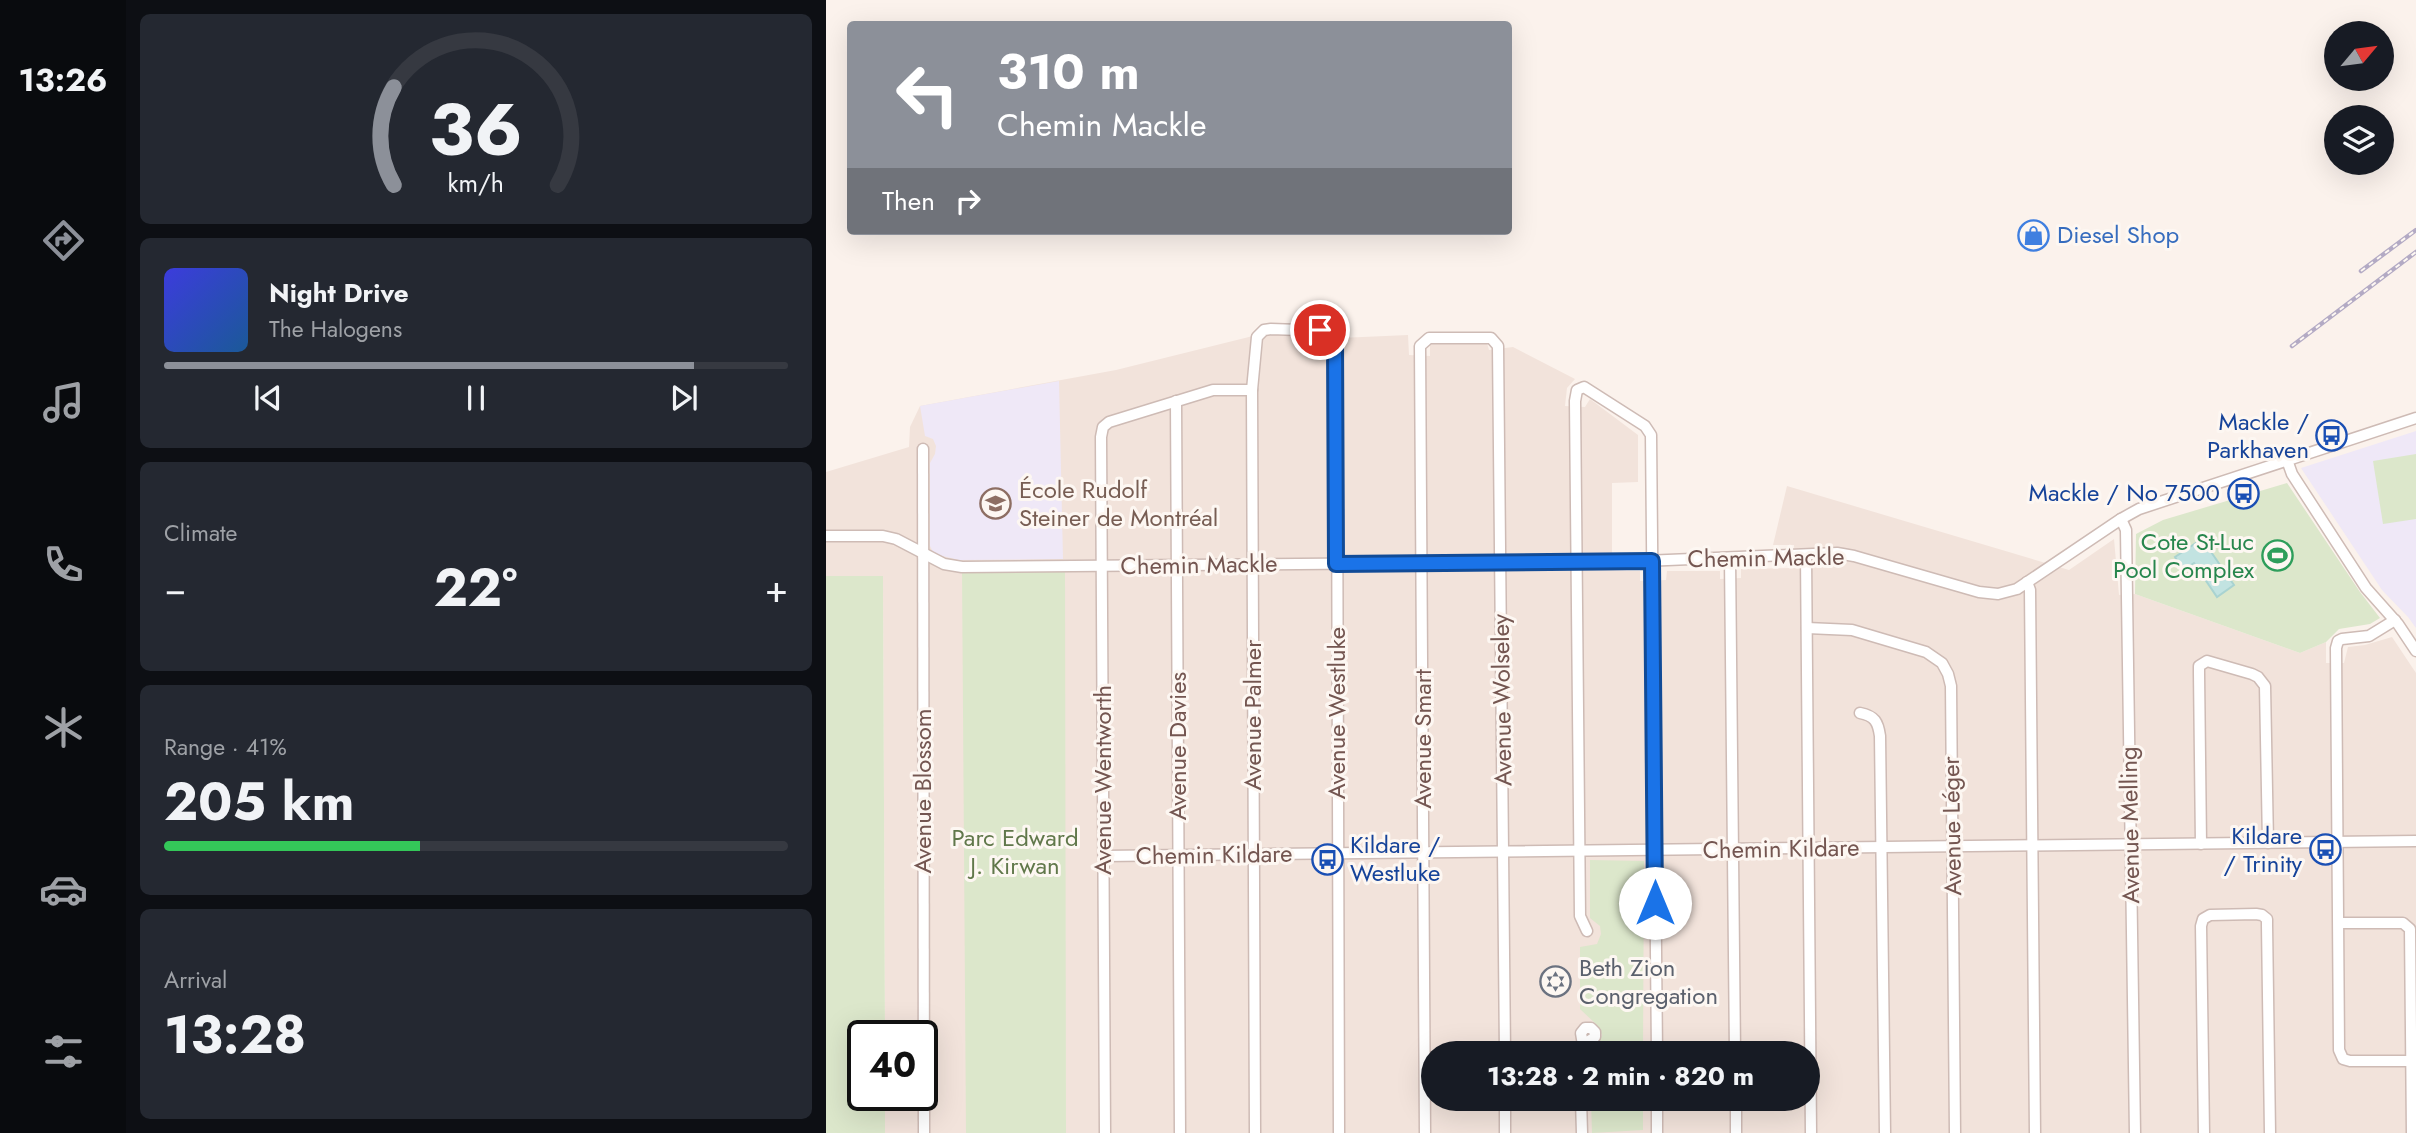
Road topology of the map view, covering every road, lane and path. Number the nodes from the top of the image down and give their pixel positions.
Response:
1 (1293, 330) joint
2 (1420, 346) joint
3 (1252, 390) junction
4 (1176, 401) junction
5 (2416, 418) edge
6 (923, 449) dead end
7 (2287, 460) junction
8 (2121, 519) junction
9 (826, 536) edge
10 (922, 555) junction
11 (1806, 555) junction
12 (1730, 558) junction
13 (1577, 561) junction
14 (1652, 561) junction
15 (1501, 562) junction
16 (1422, 563) junction
17 (1253, 564) junction
18 (1336, 564) junction
19 (1102, 566) junction
20 (1178, 566) junction
21 (2027, 582) junction
22 (2395, 620) junction
23 (1807, 628) junction
24 (2416, 651) edge
25 (1860, 713) dead end
26 (2416, 841) edge
27 (2338, 842) junction
28 (2268, 843) junction
29 (2130, 844) junction
30 (2201, 844) junction
31 (2032, 846) junction
32 (1952, 847) junction
33 (1808, 848) junction
34 (1882, 848) junction
35 (1733, 849) junction
36 (1579, 850) junction
37 (1655, 850) junction
38 (1503, 852) junction
39 (1338, 853) junction
40 (1423, 853) junction
41 (1254, 854) junction
42 (1179, 855) junction
43 (1104, 856) junction
44 (2339, 923) junction
45 (1587, 931) dead end
46 (1505, 1041) edge
47 (1657, 1041) edge
48 (1735, 1041) edge
49 (2411, 1061) junction
50 (1505, 1111) edge
51 (1581, 1111) edge
52 (1657, 1111) edge
53 (1736, 1111) edge
54 (924, 1133) edge
55 (1105, 1133) edge
56 (1180, 1133) edge
57 (1255, 1133) edge
58 (1339, 1133) edge
59 (1425, 1133) edge
60 (1505, 1133) edge
61 (1582, 1133) edge
62 (1657, 1133) edge
63 (1736, 1133) edge
64 (1811, 1133) edge
65 (1885, 1133) edge
66 (1955, 1133) edge
67 (2035, 1133) edge
68 (2135, 1133) edge
69 (2204, 1133) edge
70 (2270, 1133) edge
71 (2412, 1133) edge

1 - 3 street, Avenue Palmer
1 - 18 street, Avenue Westluke
2 - 15 street, Avenue Wolseley
2 - 16 street, Avenue Smart
3 - 4 street
3 - 17 street, Avenue Palmer
4 - 19 street, Avenue Wentworth
4 - 20 street, Avenue Davies
5 - 7 street, Chemin Mackle
6 - 10 street, Avenue Blossom
7 - 8 street, Chemin Mackle
7 - 22 street
8 - 21 street, Chemin Mackle
8 - 29 street, Avenue Melling
9 - 10 street, Chemin Mackle
10 - 19 street, Chemin Mackle
10 - 54 street, Avenue Blossom
11 - 12 street, Chemin Mackle
11 - 21 street, Chemin Mackle
11 - 23 street
12 - 14 street, Chemin Mackle
12 - 35 street
13 - 14 street, Chemin Mackle
13 - 14 street
13 - 15 street, Chemin Mackle
13 - 36 street
14 - 37 street
15 - 16 street, Chemin Mackle
15 - 38 street, Avenue Wolseley
16 - 18 street, Chemin Mackle
16 - 40 street, Avenue Smart
17 - 18 street, Chemin Mackle
17 - 20 street, Chemin Mackle
17 - 41 street, Avenue Palmer
18 - 39 street, Avenue Westluke
19 - 20 street, Chemin Mackle
19 - 43 street, Avenue Wentworth
20 - 42 street, Avenue Davies
21 - 31 street
22 - 24 street
22 - 27 street
23 - 32 street, Avenue Léger
23 - 33 street
25 - 34 street
26 - 27 street, Chemin Kildare
27 - 28 street, Chemin Kildare
27 - 44 street
28 - 30 street, Chemin Kildare
28 - 30 street
29 - 30 street, Chemin Kildare
29 - 31 street, Chemin Kildare
29 - 68 street, Avenue Melling
31 - 32 street, Chemin Kildare
31 - 67 street
32 - 34 street, Chemin Kildare
32 - 66 street, Avenue Léger
33 - 34 street, Chemin Kildare
33 - 35 street, Chemin Kildare
33 - 64 street
34 - 65 street
35 - 37 street, Chemin Kildare
35 - 48 street
36 - 37 street, Chemin Kildare
36 - 38 street, Chemin Kildare
36 - 45 street
37 - 47 street
38 - 40 street, Chemin Kildare
38 - 46 street, Avenue Wolseley
39 - 40 street, Chemin Kildare
39 - 41 street, Chemin Kildare
39 - 58 street, Avenue Westluke
40 - 59 street, Avenue Smart
41 - 42 street, Chemin Kildare
41 - 57 street, Avenue Palmer
42 - 43 street, Chemin Kildare
42 - 56 street, Avenue Davies
43 - 55 street, Avenue Wentworth
44 - 49 street
44 - 49 street
49 - 71 street
50 - 60 street
51 - 61 street
52 - 62 street
53 - 63 street
69 - 70 street

